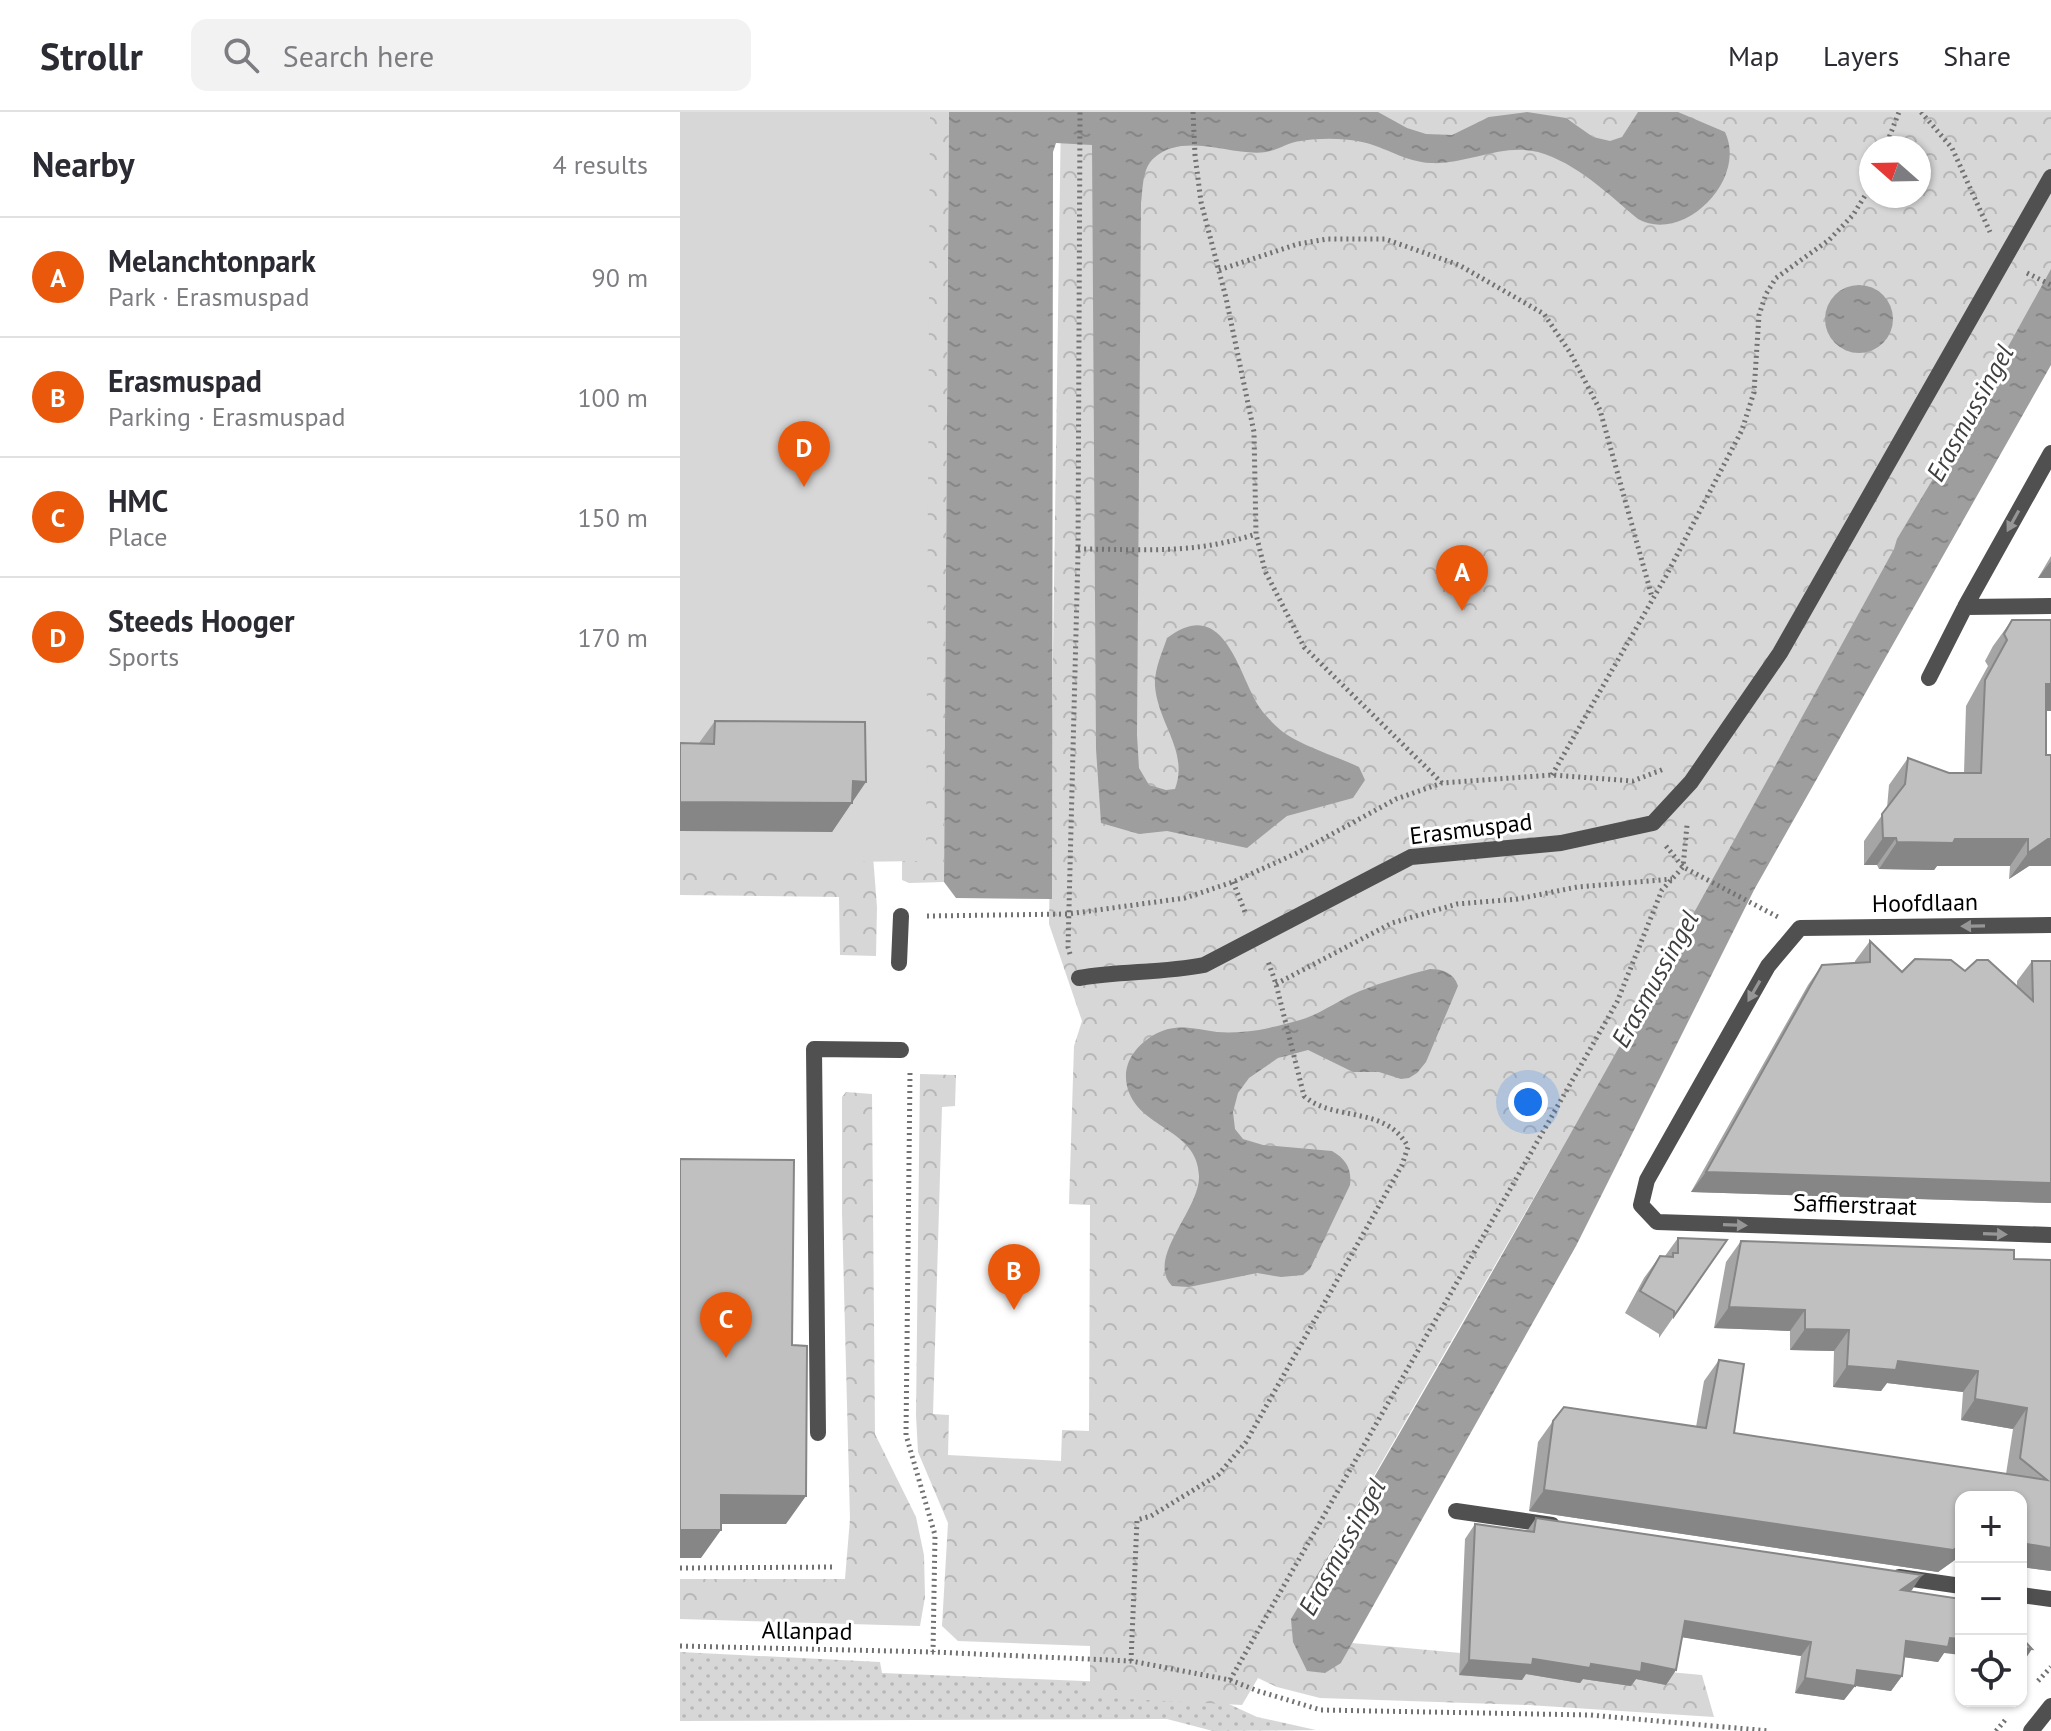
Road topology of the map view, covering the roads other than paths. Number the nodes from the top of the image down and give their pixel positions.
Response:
1 (2051, 177) edge
2 (2051, 453) edge
3 (2051, 606) edge
4 (1965, 607) junction
5 (1929, 678) dead end
6 (901, 916) road end
7 (2051, 925) edge
8 (899, 963) dead end
9 (1079, 978) road end
10 (901, 1050) road end
11 (1657, 1222) joint
12 (2051, 1235) edge
13 (818, 1433) dead end
14 (1456, 1511) dead end
15 (1567, 1528) edge
16 (1882, 1574) edge
17 (1955, 1585) edge
18 (2027, 1596) edge
19 (2051, 1599) edge
20 (2051, 1706) edge
21 (2031, 1731) edge

1 - 9 street, Erasmuspad
2 -> 4 street
3 - 4 street
4 - 5 street
6 - 8 street
7 -> 11 street, Hoofdlaan
10 - 13 street
11 -> 12 street, Saffierstraat
14 - 15 street
16 - 17 street
18 - 19 street
20 - 21 street

